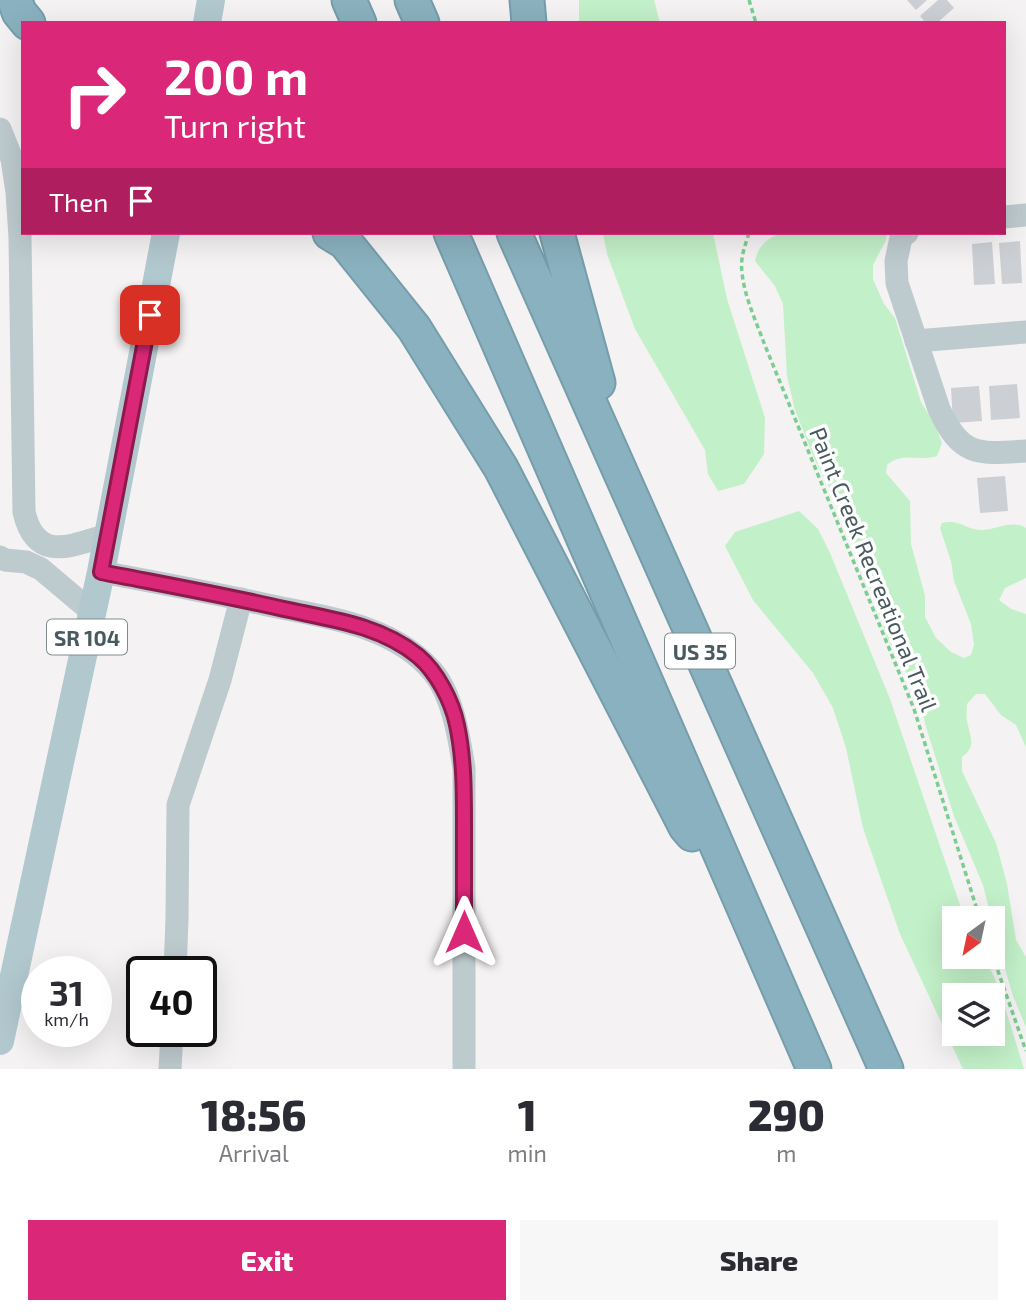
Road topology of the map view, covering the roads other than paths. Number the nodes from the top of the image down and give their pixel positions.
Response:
1 (15, 0) edge
2 (211, 0) edge
3 (349, 0) edge
4 (412, 0) edge
5 (527, 0) edge
6 (26, 21) edge
7 (207, 21) edge
8 (358, 21) edge
9 (421, 21) edge
10 (529, 21) edge
11 (0, 128) edge
12 (1026, 215) edge
13 (1006, 217) edge
14 (166, 235) edge
15 (333, 235) edge
16 (452, 235) edge
17 (515, 235) edge
18 (559, 235) edge
19 (904, 235) edge
20 (1026, 332) edge
21 (916, 341) junction
22 (603, 434) junction
23 (1026, 451) edge
24 (108, 535) junction
25 (0, 557) edge
26 (101, 572) junction
27 (241, 599) junction
28 (92, 612) junction
29 (739, 897) junction
30 (176, 956) edge
31 (0, 1041) edge
32 (171, 1047) edge
33 (170, 1069) edge
34 (464, 1069) edge
35 (814, 1069) edge
36 (886, 1069) edge

1 - 6 highway
2 - 7 main road
3 - 8 highway
4 - 9 highway
5 - 10 highway
11 - 24 street
12 - 13 street
14 - 24 main road, SR 104
15 - 29 highway
16 - 29 highway, US 35
17 - 22 highway, US 35
18 - 22 highway
19 - 21 street
20 - 21 street
21 - 23 street
22 - 36 highway, US 35
24 - 26 main road, SR 104
25 - 28 street
26 - 27 street
26 - 28 main road, SR 104
27 - 30 street
27 - 34 street
28 - 31 main road, SR 104
29 - 35 highway, US 35
32 - 33 street

